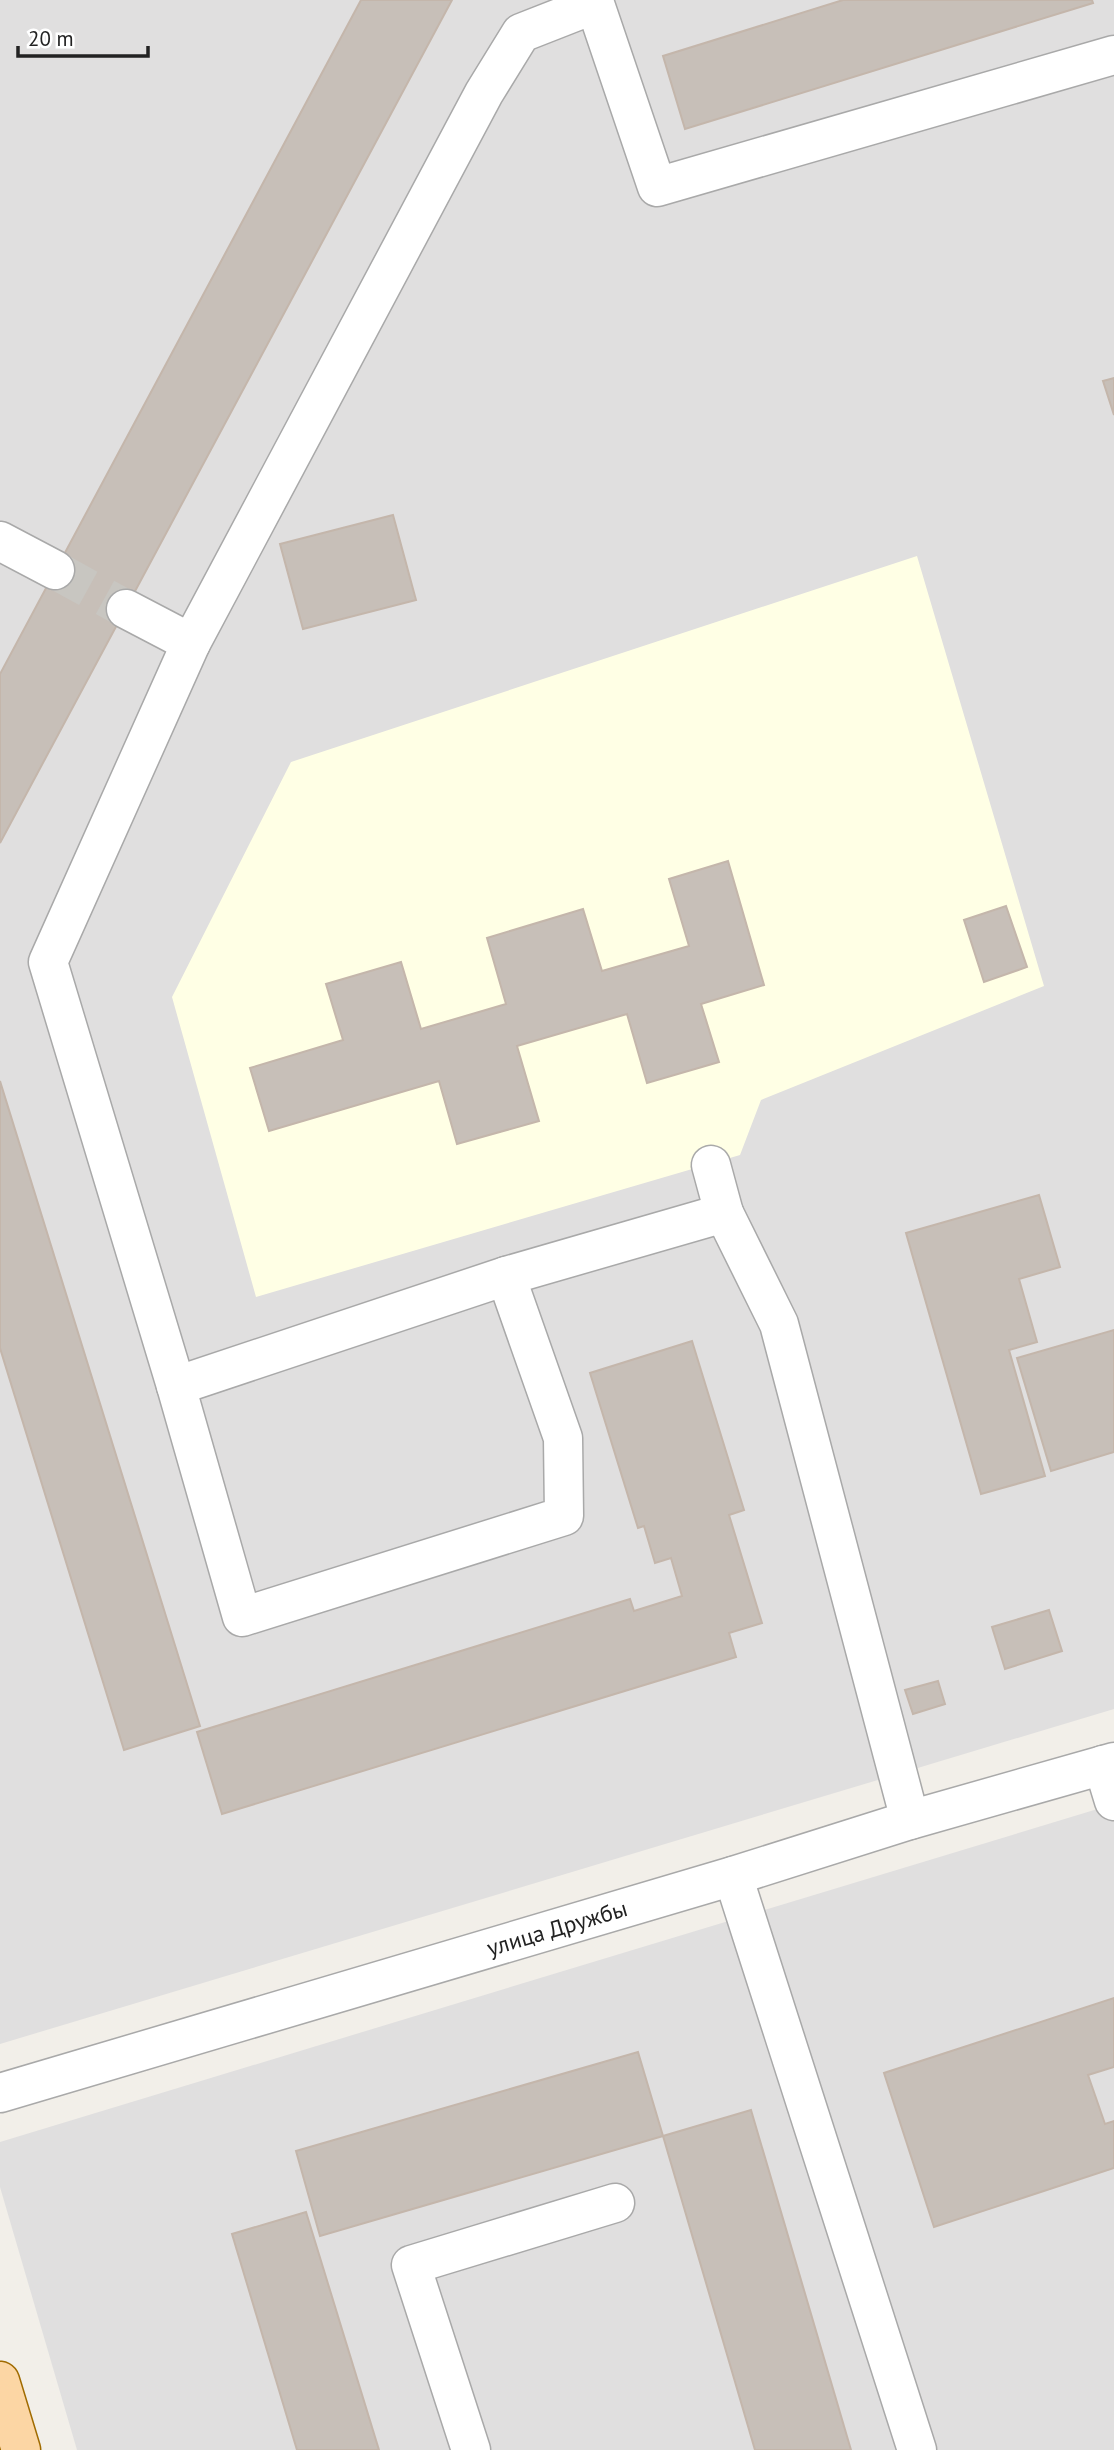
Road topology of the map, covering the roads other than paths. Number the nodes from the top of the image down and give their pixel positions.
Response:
1 (1114, 55) edge
2 (0, 541) edge
3 (55, 570) tunnel mouth
4 (126, 608) tunnel mouth
5 (191, 643) junction
6 (711, 1166) dead end
7 (724, 1213) junction
8 (506, 1276) junction
9 (176, 1386) junction
10 (1109, 1764) edge
11 (1114, 1801) edge
12 (910, 1820) junction
13 (733, 1876) junction
14 (0, 2093) edge
15 (615, 2203) dead end
16 (0, 2381) edge
17 (21, 2450) edge
18 (471, 2450) edge
19 (918, 2450) edge

1 - 5 street
2 - 3 street
4 - 5 street
5 - 9 street
6 - 7 street
7 - 8 street
7 - 12 street
8 - 9 street
8 - 9 street
10 - 11 street
10 - 12 street, улица Дружбы
12 - 13 street, улица Дружбы
13 - 14 street, улица Дружбы
13 - 19 street
15 - 18 street
16 - 17 main road

